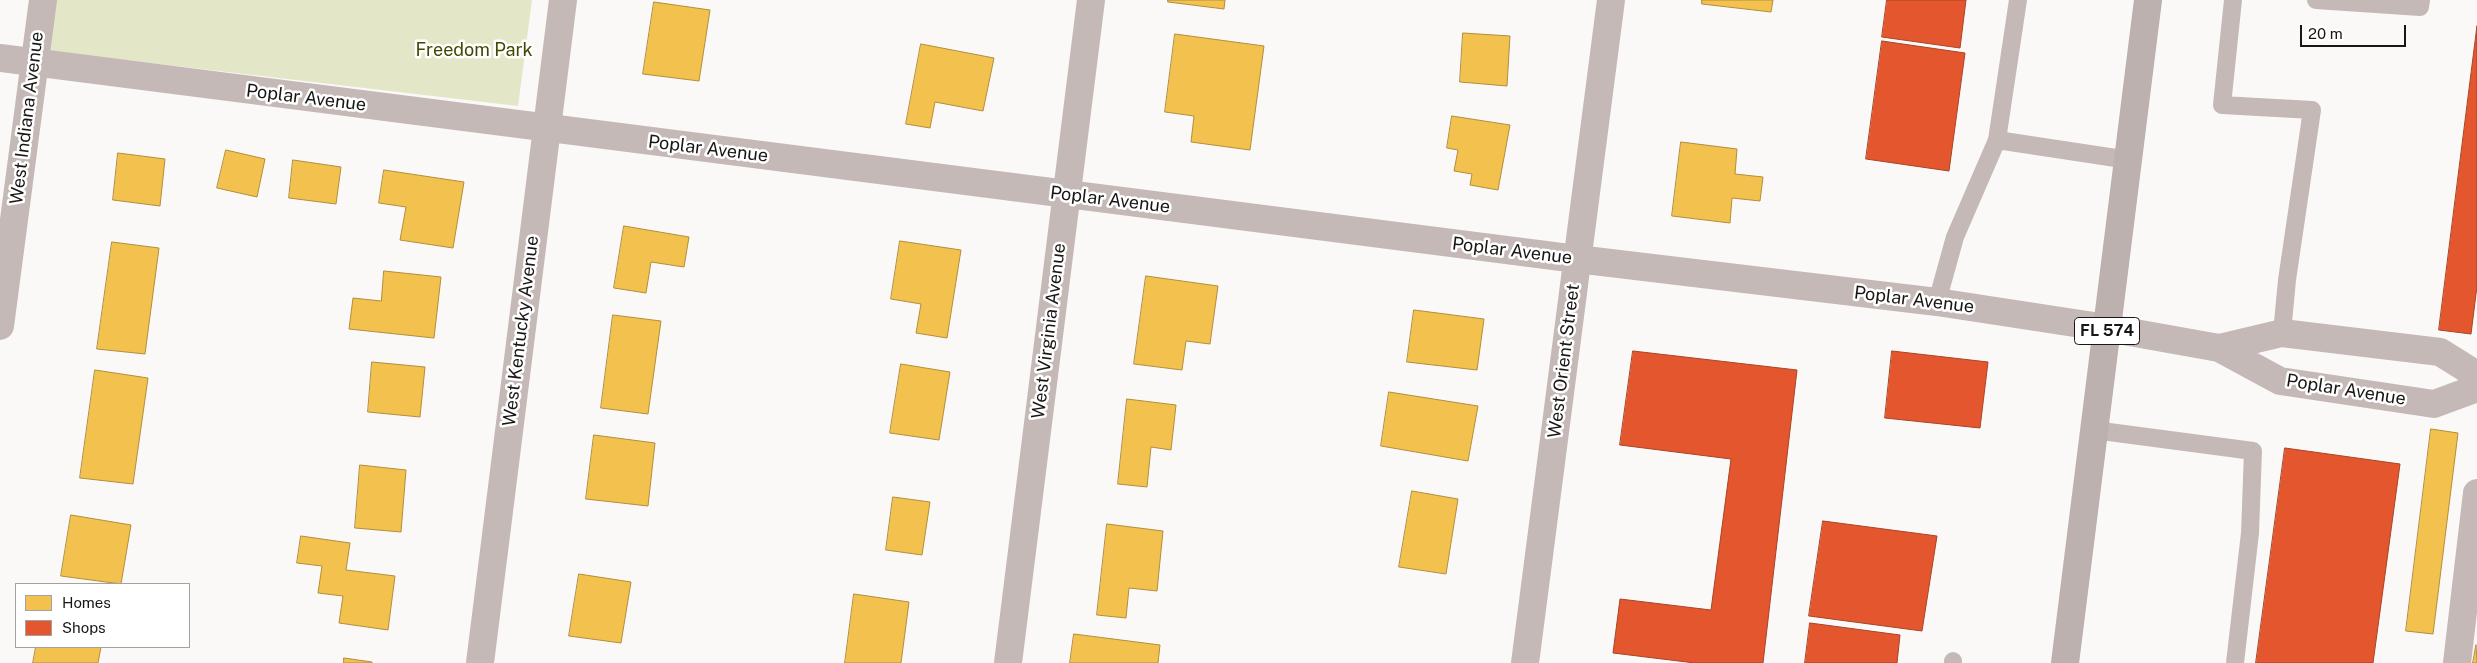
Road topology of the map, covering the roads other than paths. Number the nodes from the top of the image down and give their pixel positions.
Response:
1 (43, 0) edge
2 (563, 0) edge
3 (1091, 0) edge
4 (1611, 0) edge
5 (2018, 0) edge
6 (2148, 0) edge
7 (2232, 0) edge
8 (2316, 0) edge
9 (2422, 0) edge
10 (0, 58) edge
11 (35, 63) junction
12 (546, 129) junction
13 (1996, 140) junction
14 (2129, 160) junction
15 (1066, 194) junction
16 (1577, 259) junction
17 (1937, 302) junction
18 (0, 326) edge
19 (2107, 328) junction
20 (2282, 333) junction
21 (2219, 348) junction
22 (2477, 375) edge
23 (2477, 388) edge
24 (2094, 430) junction
25 (2477, 492) edge
26 (480, 663) edge
27 (1008, 663) edge
28 (1525, 663) edge
29 (2065, 663) edge
30 (2235, 663) edge
31 (2457, 663) edge

1 - 11 street, West Indiana Avenue
2 - 12 street, West Kentucky Avenue
3 - 15 street, West Virginia Avenue
4 - 16 street, West Orient Street
5 - 13 lane
6 - 14 main road, FL 574
7 - 20 lane
8 - 9 lane
10 - 11 street, Poplar Avenue
11 - 12 street, Poplar Avenue
11 - 18 street, West Indiana Avenue
12 - 15 street, Poplar Avenue
12 - 26 street, West Kentucky Avenue
13 - 14 lane
13 - 17 lane
14 - 19 main road, FL 574
15 - 16 street, Poplar Avenue
15 - 27 street, West Virginia Avenue
16 - 17 street, Poplar Avenue
16 - 28 street, West Orient Street
17 - 19 street, Poplar Avenue
19 - 21 street, Poplar Avenue
19 - 24 main road, FL 574
20 - 21 street, Poplar Avenue
20 - 22 street, Poplar Avenue
21 - 23 street, Poplar Avenue
24 - 29 main road, FL 574
24 - 30 lane
25 - 31 street

